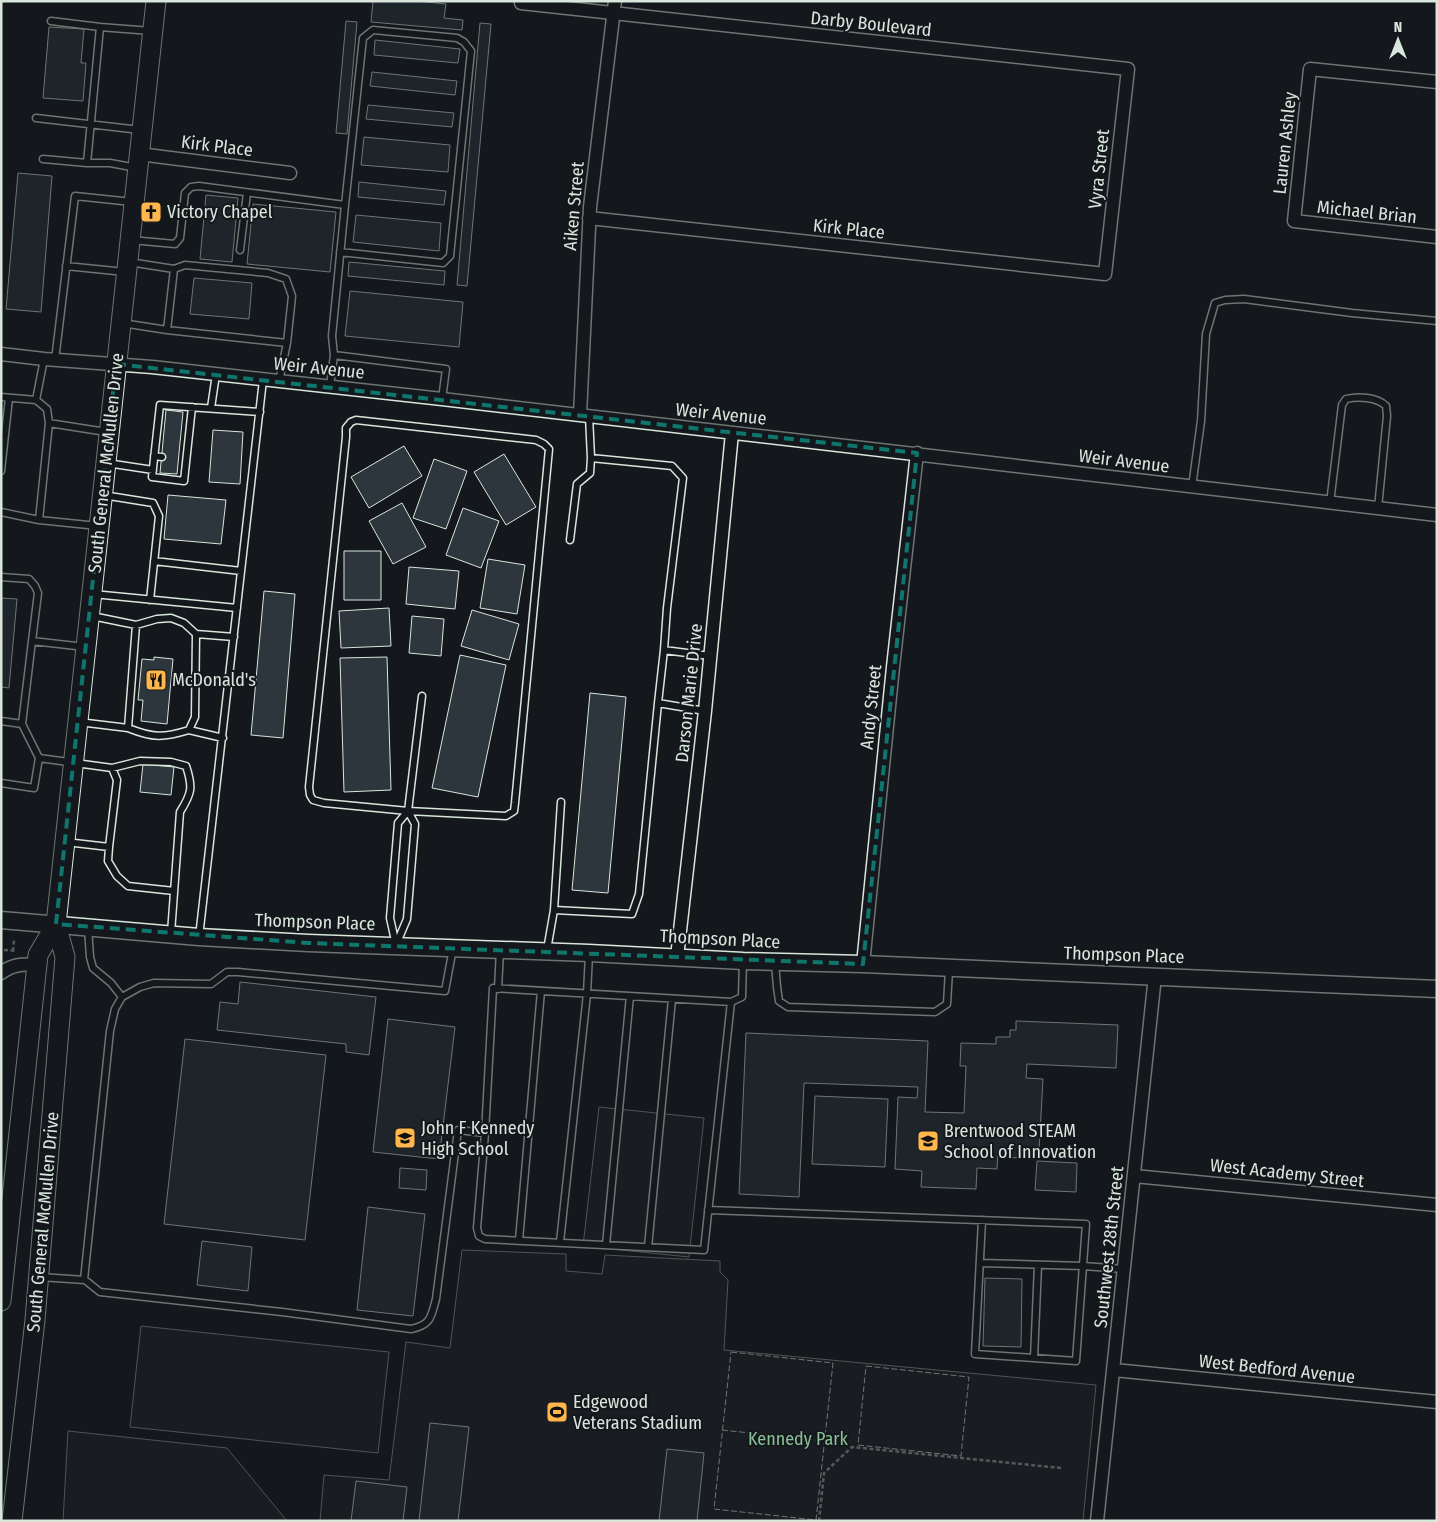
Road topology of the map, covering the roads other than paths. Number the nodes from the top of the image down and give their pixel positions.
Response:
1 (156, 1) edge
2 (521, 3) dead end
3 (614, 8) edge
4 (51, 21) dead end
5 (100, 27) junction
6 (152, 31) junction
7 (1128, 69) joint
8 (1437, 82) edge
9 (36, 118) dead end
10 (91, 124) junction
11 (142, 130) junction
12 (43, 159) dead end
13 (138, 161) junction
14 (87, 163) junction
15 (290, 173) dead end
16 (247, 193) junction
17 (134, 202) junction
18 (345, 205) junction
19 (589, 218) junction
20 (1294, 221) joint
21 (1437, 237) edge
22 (130, 240) junction
23 (240, 250) dead end
24 (340, 252) junction
25 (66, 266) junction
26 (127, 267) junction
27 (174, 269) junction
28 (1105, 274) joint
29 (1437, 321) edge
30 (120, 323) junction
31 (167, 330) junction
32 (287, 343) junction
33 (1, 354) edge
34 (334, 355) junction
35 (49, 359) junction
36 (116, 364) junction
37 (216, 374) junction
38 (263, 380) junction
39 (279, 381) junction
40 (330, 386) junction
41 (1, 397) edge
42 (9, 398) junction
43 (442, 398) junction
44 (36, 400) junction
45 (192, 407) junction
46 (211, 408) junction
47 (260, 412) junction
48 (585, 416) junction
49 (49, 423) junction
50 (181, 426) dead end
51 (190, 426) junction
52 (109, 432) junction
53 (732, 433) junction
54 (180, 442) dead end
55 (188, 443) junction
56 (917, 453) junction
57 (154, 456) junction
58 (162, 456) dead end
59 (591, 458) junction
60 (178, 459) dead end
61 (186, 460) junction
62 (106, 463) junction
63 (152, 470) junction
64 (1, 471) edge
65 (1192, 487) junction
66 (102, 495) junction
67 (1330, 503) junction
68 (1378, 508) junction
69 (1, 512) edge
70 (1437, 515) edge
71 (39, 520) junction
72 (99, 526) junction
73 (570, 540) dead end
74 (154, 561) junction
75 (242, 571) junction
76 (1, 577) edge
77 (91, 594) junction
78 (150, 600) junction
79 (237, 608) junction
80 (89, 615) junction
81 (136, 625) junction
82 (196, 634) junction
83 (234, 637) junction
84 (32, 641) junction
85 (86, 647) junction
86 (664, 650) junction
87 (710, 656) junction
88 (422, 696) dead end
89 (658, 703) junction
90 (705, 711) junction
91 (1, 721) edge
92 (78, 722) junction
93 (22, 724) junction
94 (128, 728) junction
95 (189, 730) junction
96 (223, 738) junction
97 (39, 758) junction
98 (74, 763) junction
99 (112, 768) junction
100 (1, 782) edge
101 (561, 802) dead end
102 (408, 811) junction
103 (65, 842) junction
104 (109, 847) junction
105 (174, 891) junction
106 (554, 910) junction
107 (1, 920) edge
108 (56, 924) junction
109 (88, 927) junction
110 (170, 934) junction
111 (199, 937) junction
112 (396, 945) junction
113 (453, 948) junction
114 (501, 949) junction
115 (547, 951) junction
116 (589, 953) junction
117 (678, 957) junction
118 (743, 961) junction
119 (775, 962) junction
120 (863, 964) junction
121 (37, 965) junction
122 (949, 969) junction
123 (1, 973) edge
124 (1155, 976) junction
125 (496, 988) junction
126 (1437, 989) edge
127 (541, 991) junction
128 (587, 994) junction
129 (630, 996) junction
130 (122, 997) junction
131 (672, 998) junction
132 (732, 1002) junction
133 (485, 1133) junction
134 (1134, 1176) junction
135 (1437, 1205) edge
136 (708, 1210) junction
137 (982, 1220) junction
138 (519, 1240) junction
139 (560, 1242) junction
140 (606, 1245) junction
141 (648, 1247) junction
142 (980, 1263) junction
143 (1038, 1264) junction
144 (1083, 1266) junction
145 (1124, 1269) junction
146 (39, 1277) junction
147 (84, 1280) junction
148 (1, 1301) edge
149 (1034, 1358) junction
150 (1114, 1370) junction
151 (1437, 1402) edge
152 (12, 1521) edge
153 (1097, 1521) edge

1 - 6 main road, South General McMullen Drive
2 - 3 street, Darby Boulevard
3 - 7 street, Darby Boulevard
3 - 19 street, Aiken Street
4 - 5 lane
5 - 6 lane
5 - 10 lane
6 - 11 main road, South General McMullen Drive
7 - 28 street, Vyra Street
8 - 20 street, Lauren Ashley
9 - 10 lane
10 - 11 lane
10 - 14 lane
11 - 13 main road, South General McMullen Drive
12 - 14 lane
13 - 14 lane
13 - 15 street, Kirk Place
13 - 17 main road, South General McMullen Drive
16 - 18 lane
16 - 22 lane
16 - 23 lane
17 - 22 main road, South General McMullen Drive
17 - 25 lane
18 - 24 lane
18 - 24 lane
19 - 28 street, Kirk Place
19 - 48 street, Aiken Street
20 - 21 street, Michael Brian
22 - 26 main road, South General McMullen Drive
24 - 34 lane
25 - 26 lane
25 - 35 lane
26 - 27 lane
26 - 30 main road, South General McMullen Drive
27 - 31 lane
27 - 32 lane
29 - 65 lane
30 - 31 lane
30 - 36 main road, South General McMullen Drive
31 - 32 lane
32 - 39 lane
33 - 35 street, Weir Avenue
34 - 40 lane
34 - 43 lane
35 - 36 street, Weir Avenue
35 - 44 lane
36 - 37 street, Weir Avenue
36 - 52 main road, South General McMullen Drive
37 - 38 street, Weir Avenue
37 - 46 lane
38 - 39 street, Weir Avenue
38 - 47 lane
39 - 40 street, Weir Avenue
40 - 43 street, Weir Avenue
41 - 42 lane
42 - 44 lane
42 - 64 lane
43 - 48 street, Weir Avenue
44 - 49 lane
45 - 46 lane
45 - 51 lane
45 - 57 lane
46 - 47 lane
47 - 75 lane
48 - 53 street, Weir Avenue
48 - 59 lane
49 - 52 lane
49 - 71 lane
50 - 51 lane
51 - 55 lane
52 - 62 main road, South General McMullen Drive
53 - 56 street, Weir Avenue
53 - 87 street, Darson Marie Drive
54 - 55 lane
55 - 61 lane
56 - 65 street, Weir Avenue
56 - 120 street, Andy Street
57 - 58 lane
57 - 63 lane
59 - 73 lane
59 - 86 lane
60 - 61 lane
61 - 63 lane
62 - 63 lane
62 - 66 main road, South General McMullen Drive
65 - 67 street, Weir Avenue
66 - 72 main road, South General McMullen Drive
66 - 74 lane
67 - 68 street, Weir Avenue
67 - 68 lane
68 - 70 street, Weir Avenue
69 - 71 lane
71 - 72 lane
72 - 77 main road, South General McMullen Drive
74 - 75 lane
74 - 78 lane
75 - 79 lane
76 - 84 lane
77 - 78 lane
77 - 80 main road, South General McMullen Drive
78 - 79 lane
79 - 83 lane
80 - 81 lane
80 - 85 main road, South General McMullen Drive
81 - 82 lane
81 - 94 lane
82 - 83 lane
82 - 95 lane
83 - 96 lane
84 - 85 lane
84 - 93 lane
85 - 92 main road, South General McMullen Drive
86 - 87 lane
86 - 89 lane
87 - 90 street, Darson Marie Drive
88 - 102 lane
89 - 90 lane
89 - 106 lane
90 - 117 street, Darson Marie Drive
91 - 93 lane
92 - 94 lane
92 - 98 main road, South General McMullen Drive
93 - 97 lane
94 - 95 lane
95 - 96 lane
96 - 111 lane
97 - 98 lane
97 - 100 lane
98 - 99 lane
98 - 103 main road, South General McMullen Drive
99 - 104 lane
99 - 105 lane
101 - 106 lane
102 - 102 lane
102 - 112 lane
102 - 112 lane
103 - 104 lane
103 - 108 main road, South General McMullen Drive
104 - 105 lane
105 - 110 lane
106 - 115 lane
107 - 108 street, Thompson Place
108 - 109 street, Thompson Place
108 - 121 main road, South General McMullen Drive
108 - 146 main road, South General McMullen Drive
109 - 110 street, Thompson Place
109 - 130 lane
110 - 111 street, Thompson Place
111 - 112 street, Thompson Place
112 - 113 street, Thompson Place
113 - 114 street, Thompson Place
113 - 130 lane
114 - 115 street, Thompson Place
114 - 125 lane
115 - 116 street, Thompson Place
116 - 117 street, Thompson Place
116 - 128 lane
117 - 118 street, Thompson Place
118 - 119 street, Thompson Place
118 - 132 lane
119 - 120 street, Thompson Place
119 - 122 lane
120 - 122 street, Thompson Place
121 - 123 street
121 - 148 main road, South General McMullen Drive
122 - 124 street, Thompson Place
124 - 126 street, Thompson Place
124 - 134 street, Southwest 28th Street
125 - 127 lane
125 - 133 lane
127 - 128 lane
127 - 138 lane
128 - 129 lane
128 - 139 lane
129 - 131 lane
129 - 140 lane
130 - 147 lane
131 - 132 lane
131 - 141 lane
132 - 136 lane
133 - 138 lane
133 - 147 lane
134 - 135 street, West Academy Street
134 - 145 street, Southwest 28th Street
136 - 137 lane
136 - 141 lane
137 - 142 lane
137 - 144 lane
138 - 139 lane
139 - 140 lane
140 - 141 lane
142 - 143 lane
142 - 149 lane
143 - 144 lane
143 - 149 lane
144 - 145 lane
144 - 149 lane
145 - 150 street, Southwest 28th Street
146 - 147 lane
146 - 152 main road, South General McMullen Drive
150 - 151 street, West Bedford Avenue
150 - 153 street, Southwest 28th Street

